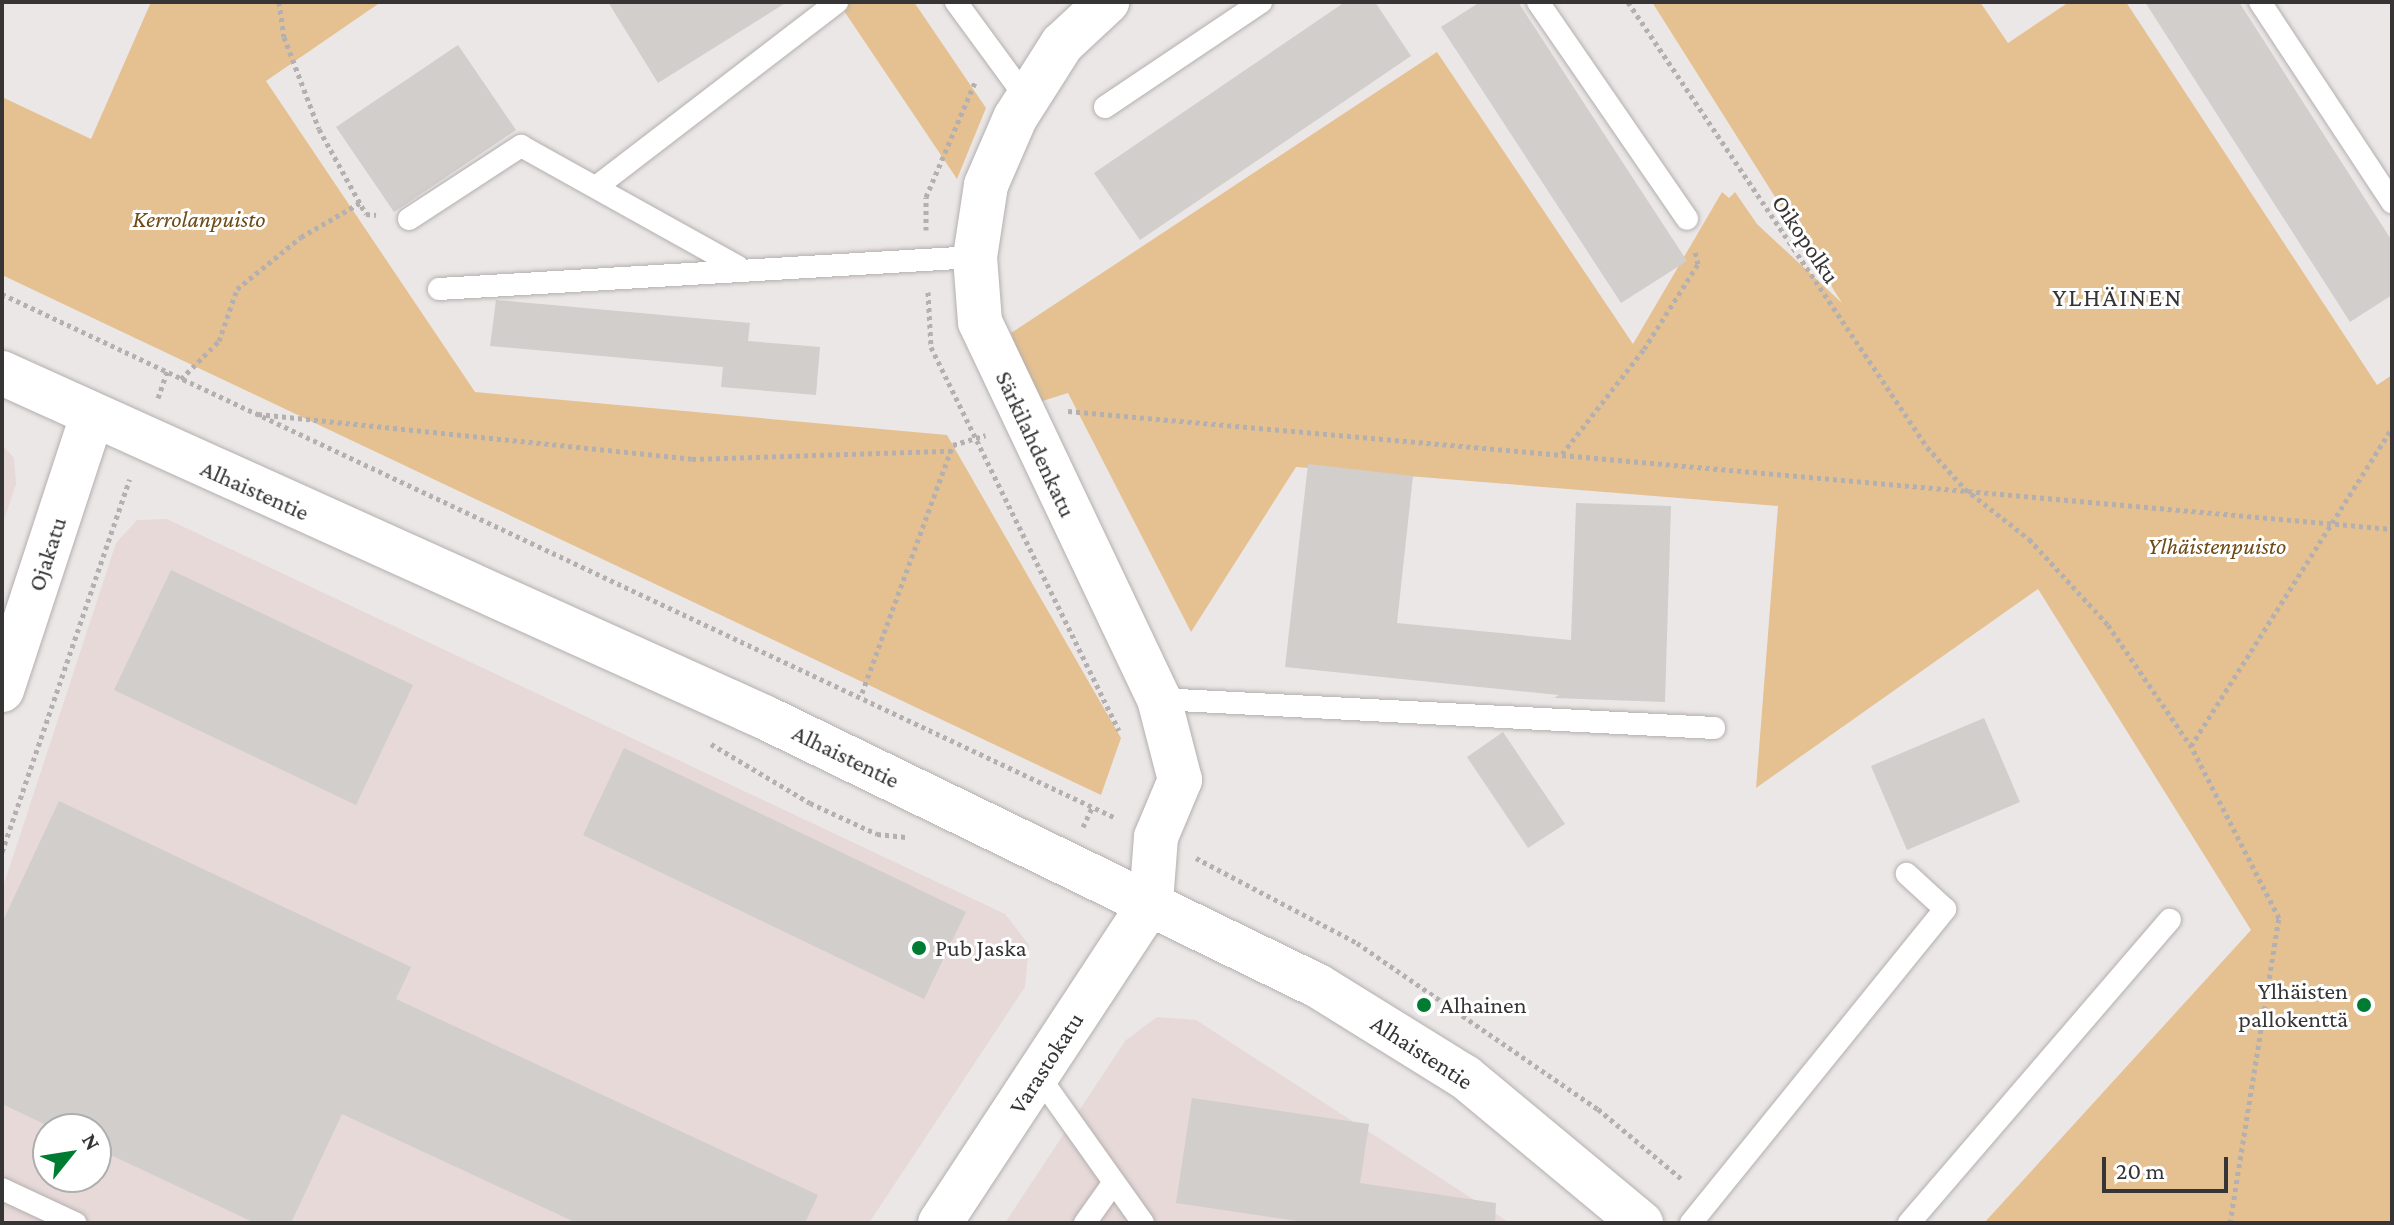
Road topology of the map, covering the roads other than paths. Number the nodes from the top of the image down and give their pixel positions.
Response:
1 (837, 2) edge
2 (956, 2) edge
3 (1107, 2) edge
4 (1261, 2) edge
5 (1538, 2) edge
6 (2260, 2) edge
7 (1027, 99) junction
8 (1105, 107) dead end
9 (600, 184) junction
10 (2392, 202) edge
11 (409, 219) road end
12 (1687, 219) road end
13 (975, 257) junction
14 (738, 267) junction
15 (439, 289) dead end
16 (2, 373) edge
17 (92, 417) junction
18 (2, 690) edge
19 (1159, 699) junction
20 (1714, 728) dead end
21 (1907, 874) dead end
22 (1151, 902) junction
23 (2170, 920) dead end
24 (1038, 1075) junction
25 (1112, 1185) junction
26 (2, 1189) edge
27 (75, 1223) edge
28 (940, 1223) edge
29 (1085, 1223) edge
30 (1143, 1223) edge
31 (1641, 1223) edge
32 (1691, 1223) edge
33 (1909, 1223) edge

1 - 9 lane
2 - 7 lane
3 - 7 street, Särkilahdenkatu
4 - 8 lane
5 - 12 lane
6 - 10 lane
7 - 13 street, Särkilahdenkatu
9 - 11 lane
9 - 14 lane
13 - 14 lane
13 - 19 street, Särkilahdenkatu
14 - 15 lane
16 - 17 street, Alhaistentie
17 - 18 street, Ojakatu
17 - 22 street, Alhaistentie
19 - 20 lane
19 - 22 street, Särkilahdenkatu
21 - 32 lane
22 - 24 street, Varastokatu
22 - 31 street, Alhaistentie
23 - 33 lane
24 - 25 lane
24 - 28 street, Varastokatu
25 - 29 lane
25 - 30 lane
26 - 27 lane

